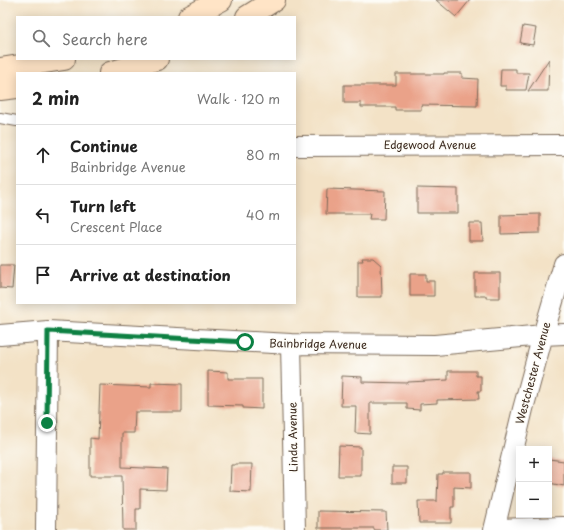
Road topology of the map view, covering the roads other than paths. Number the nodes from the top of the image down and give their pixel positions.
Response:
1 (221, 0) edge
2 (274, 0) edge
3 (191, 16) edge
4 (249, 16) edge
5 (59, 60) edge
6 (155, 60) edge
7 (0, 69) edge
8 (113, 72) edge
9 (16, 87) edge
10 (0, 89) edge
11 (0, 118) edge
12 (16, 121) edge
13 (564, 145) edge
14 (296, 146) edge
15 (564, 264) edge
16 (48, 331) junction
17 (564, 334) edge
18 (0, 335) edge
19 (543, 335) junction
20 (291, 344) junction
21 (564, 527) edge
22 (495, 529) edge
23 (46, 530) edge
24 (295, 530) edge

1 - 3 street
2 - 4 street
5 - 7 street
6 - 8 street
9 - 10 street
11 - 12 lane
13 - 14 street, Edgewood Avenue
15 - 19 street, Westchester Avenue
16 - 18 street, Bainbridge Avenue
16 - 20 street, Bainbridge Avenue
16 - 23 street
17 - 19 street, Bainbridge Avenue
19 - 20 street, Bainbridge Avenue
19 - 22 street, Westchester Avenue
20 - 24 street, Linda Avenue
21 - 22 street

